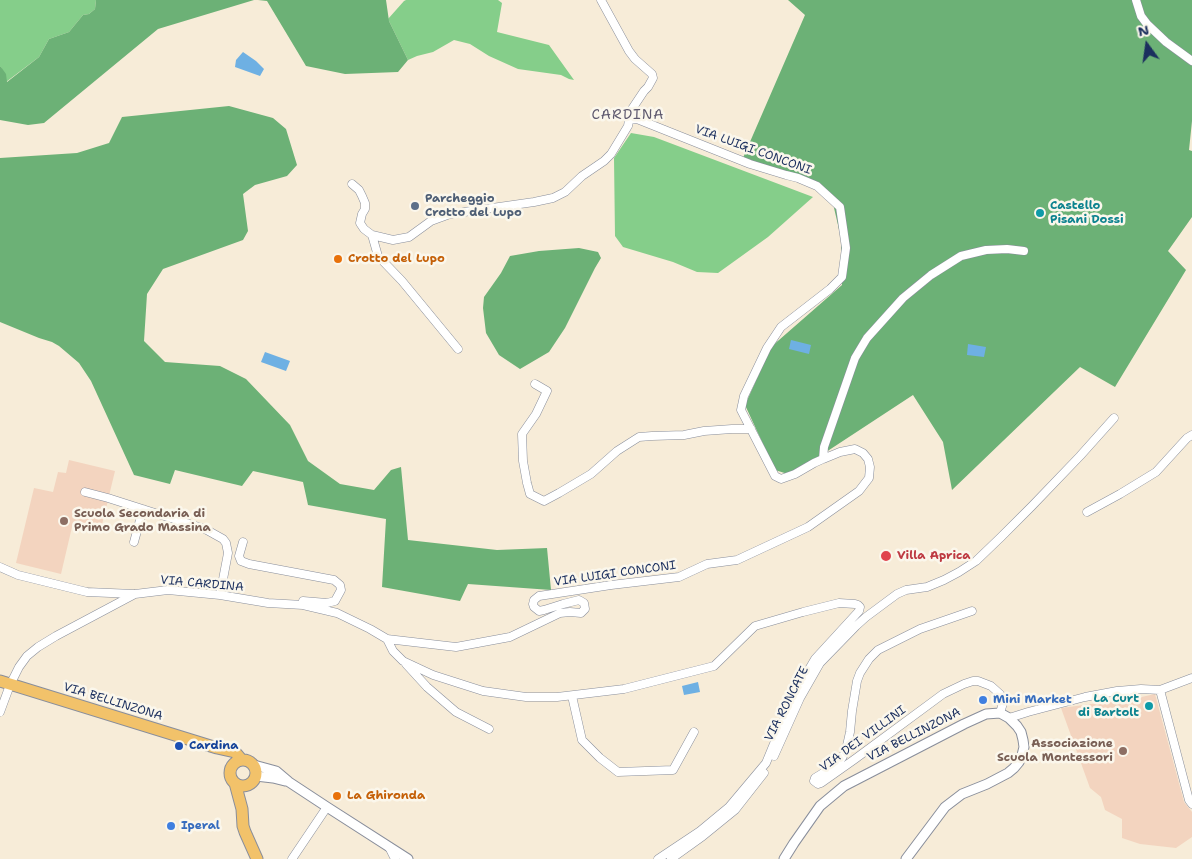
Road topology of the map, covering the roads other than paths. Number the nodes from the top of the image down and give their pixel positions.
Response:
1 (601, 0) edge
2 (1136, 0) edge
3 (1192, 61) edge
4 (629, 120) junction
5 (352, 184) dead end
6 (372, 235) junction
7 (1024, 251) dead end
8 (458, 349) dead end
9 (535, 384) dead end
10 (1114, 418) dead end
11 (751, 429) junction
12 (1192, 435) edge
13 (823, 459) junction
14 (85, 492) dead end
15 (143, 509) junction
16 (1087, 512) dead end
17 (134, 542) dead end
18 (243, 542) dead end
19 (0, 567) edge
20 (135, 594) junction
21 (220, 595) junction
22 (256, 601) junction
23 (972, 612) dead end
24 (387, 639) junction
25 (403, 661) junction
26 (1192, 678) edge
27 (5, 683) edge
28 (1160, 690) junction
29 (572, 696) junction
30 (0, 712) edge
31 (1000, 713) junction
32 (1009, 718) junction
33 (488, 729) dead end
34 (694, 732) dead end
35 (217, 748) junction
36 (242, 759) junction
37 (230, 770) junction
38 (253, 776) junction
39 (235, 784) junction
40 (1192, 804) edge
41 (327, 807) junction
42 (242, 809) junction
43 (389, 847) junction
44 (257, 859) edge
45 (292, 859) edge
46 (395, 859) edge
47 (408, 859) edge
48 (658, 859) edge
49 (671, 859) edge
50 (784, 859) edge
51 (906, 859) edge

1 - 4 street
2 - 3 street
4 - 6 street
4 - 11 street, VIA LUIGI CONCONI
5 - 6 street
6 - 8 street
7 - 13 street
9 - 11 street
10 - 49 street, VIA RONCATE
11 - 13 street, VIA LUIGI CONCONI
12 - 16 street
13 - 24 street, VIA LUIGI CONCONI
14 - 15 street
15 - 17 street
15 - 21 street
18 - 22 street
19 - 20 street
20 - 21 street, VIA CARDINA
20 - 27 street, VIA CARDINA
21 - 22 street, VIA CARDINA
22 - 24 street, VIA CARDINA
23 - 31 street, VIA DEI VILLINI
24 - 25 street
25 - 29 street
25 - 33 street
26 - 28 street
27 - 30 street, VIA CARDINA
27 - 35 main road, VIA BELLINZONA
28 - 32 street
28 - 40 street
29 - 34 street
29 - 48 street
31 - 32 street
31 - 50 street, VIA BELLINZONA
32 - 51 street
35 - 36 main road, VIA BELLINZONA
35 - 37 main road
36 - 37 main road
36 - 38 main road
37 - 39 main road
38 - 39 main road
38 - 41 street
38 - 42 main road
39 - 42 main road
41 - 43 street
41 - 45 street
42 - 44 main road
43 - 46 street
43 - 47 street

